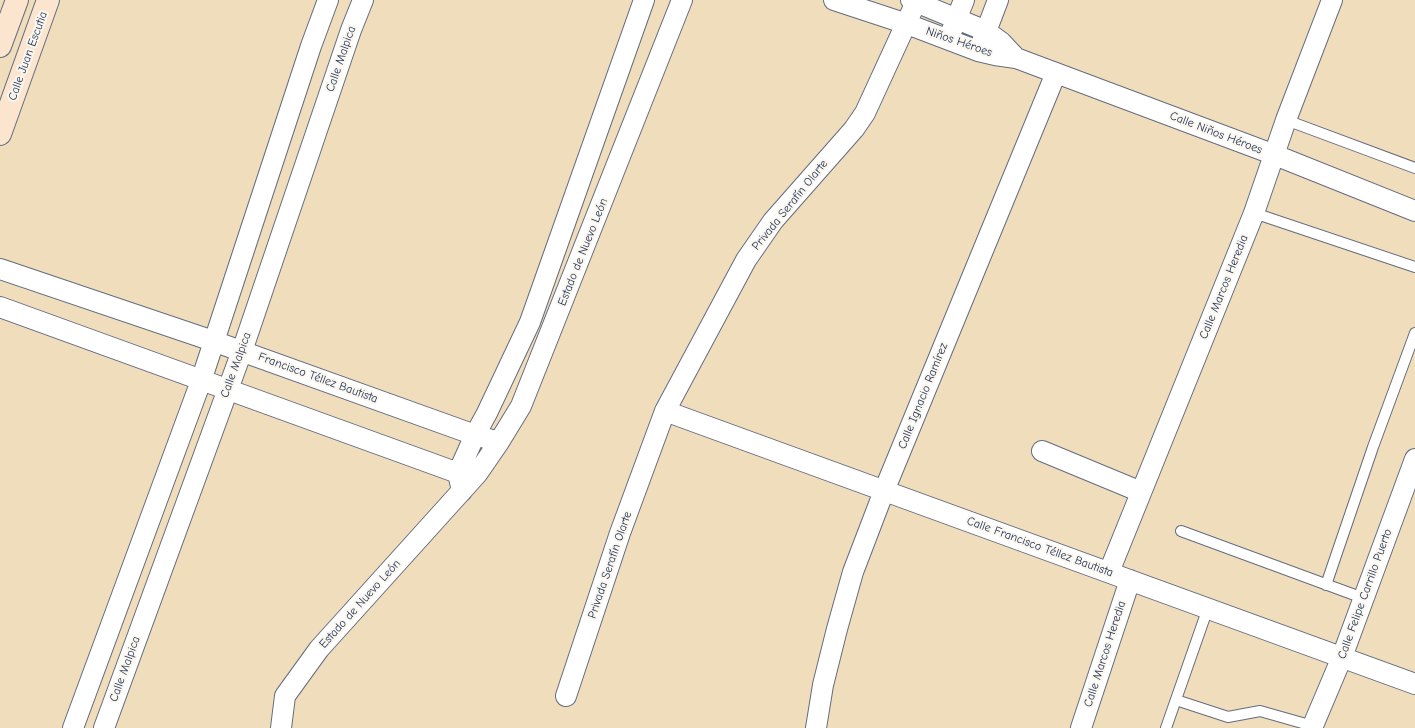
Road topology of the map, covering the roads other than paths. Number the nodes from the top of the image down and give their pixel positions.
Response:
1 (17, 0) edge
2 (48, 0) edge
3 (328, 0) edge
4 (363, 0) edge
5 (644, 0) edge
6 (682, 0) edge
7 (834, 0) edge
8 (964, 0) edge
9 (998, 0) edge
10 (1332, 0) edge
11 (914, 1) edge
12 (957, 18) junction
13 (907, 24) junction
14 (986, 31) junction
15 (948, 39) junction
16 (0, 46) edge
17 (978, 51) junction
18 (1016, 58) junction
19 (1056, 73) junction
20 (1286, 120) junction
21 (0, 134) edge
22 (1275, 155) junction
23 (1415, 168) edge
24 (1415, 211) edge
25 (1254, 213) junction
26 (1415, 267) edge
27 (0, 269) edge
28 (0, 307) edge
29 (1415, 333) edge
30 (213, 341) junction
31 (242, 351) junction
32 (201, 381) junction
33 (227, 390) junction
34 (665, 411) junction
35 (474, 435) junction
36 (499, 442) junction
37 (1042, 451) dead end
38 (1415, 460) edge
39 (466, 479) junction
40 (884, 491) junction
41 (1141, 492) junction
42 (1181, 531) dead end
43 (1109, 572) junction
44 (1130, 580) junction
45 (1326, 585) junction
46 (1363, 598) junction
47 (1208, 608) junction
48 (1342, 657) junction
49 (1415, 684) edge
50 (566, 696) dead end
51 (1176, 700) junction
52 (1313, 727) edge
53 (73, 728) edge
54 (104, 728) edge
55 (281, 728) edge
56 (816, 728) edge
57 (1081, 728) edge
58 (1166, 728) edge

1 - 16 main road
2 - 21 main road, Calle Juan Escutia
3 - 30 street
4 - 31 street, Calle Malpica
5 - 35 street, Estado de Nuevo León
6 - 36 street, Estado de Nuevo León
7 - 13 street, Niños Héroes
8 - 12 street
9 - 14 street
10 - 20 street, Calle Marcos Heredia
11 - 12 street, Niños Héroes
11 - 13 street, Privada Serafín Olarte
12 - 14 street, Niños Héroes
12 - 15 street
13 - 15 street, Niños Héroes
13 - 34 street, Privada Serafín Olarte
14 - 17 street
14 - 18 street, Niños Héroes
15 - 17 street, Niños Héroes
17 - 18 street, Niños Héroes
18 - 19 street, Calle Niños Héroes
19 - 22 street, Calle Niños Héroes
19 - 40 street, Calle Ignacio Ramírez
20 - 22 street, Calle Marcos Heredia
20 - 23 lane
22 - 24 street, Calle Niños Héroes
22 - 25 street, Calle Marcos Heredia
25 - 26 lane
25 - 41 street, Calle Marcos Heredia
27 - 30 street, Francisco Téllez Bautista
28 - 32 street
29 - 45 lane
30 - 31 street, Francisco Téllez Bautista
30 - 32 street
31 - 33 street, Calle Malpica
31 - 35 street, Francisco Téllez Bautista
32 - 33 street
32 - 53 street
33 - 39 street
33 - 54 street, Calle Malpica
34 - 40 street, Calle Francisco Téllez Bautista
34 - 50 street, Privada Serafín Olarte
35 - 36 street, Francisco Téllez Bautista
35 - 39 street, Estado de Nuevo León
36 - 39 street, Estado de Nuevo León
37 - 41 street
38 - 46 street, Calle Felipe Carrillo Puerto
39 - 55 street, Estado de Nuevo León
40 - 43 street, Calle Francisco Téllez Bautista
40 - 56 street, Calle Ignacio Ramírez
41 - 43 street, Calle Marcos Heredia
42 - 45 lane
43 - 44 street, Calle Francisco Téllez Bautista
44 - 47 street, Calle Francisco Téllez Bautista
44 - 57 street, Calle Marcos Heredia
45 - 46 lane
46 - 48 street, Calle Felipe Carrillo Puerto
47 - 48 street, Calle Francisco Téllez Bautista
47 - 51 lane
48 - 49 street, Calle Francisco Téllez Bautista
48 - 52 street, Calle Felipe Carrillo Puerto
51 - 52 lane
51 - 58 lane

